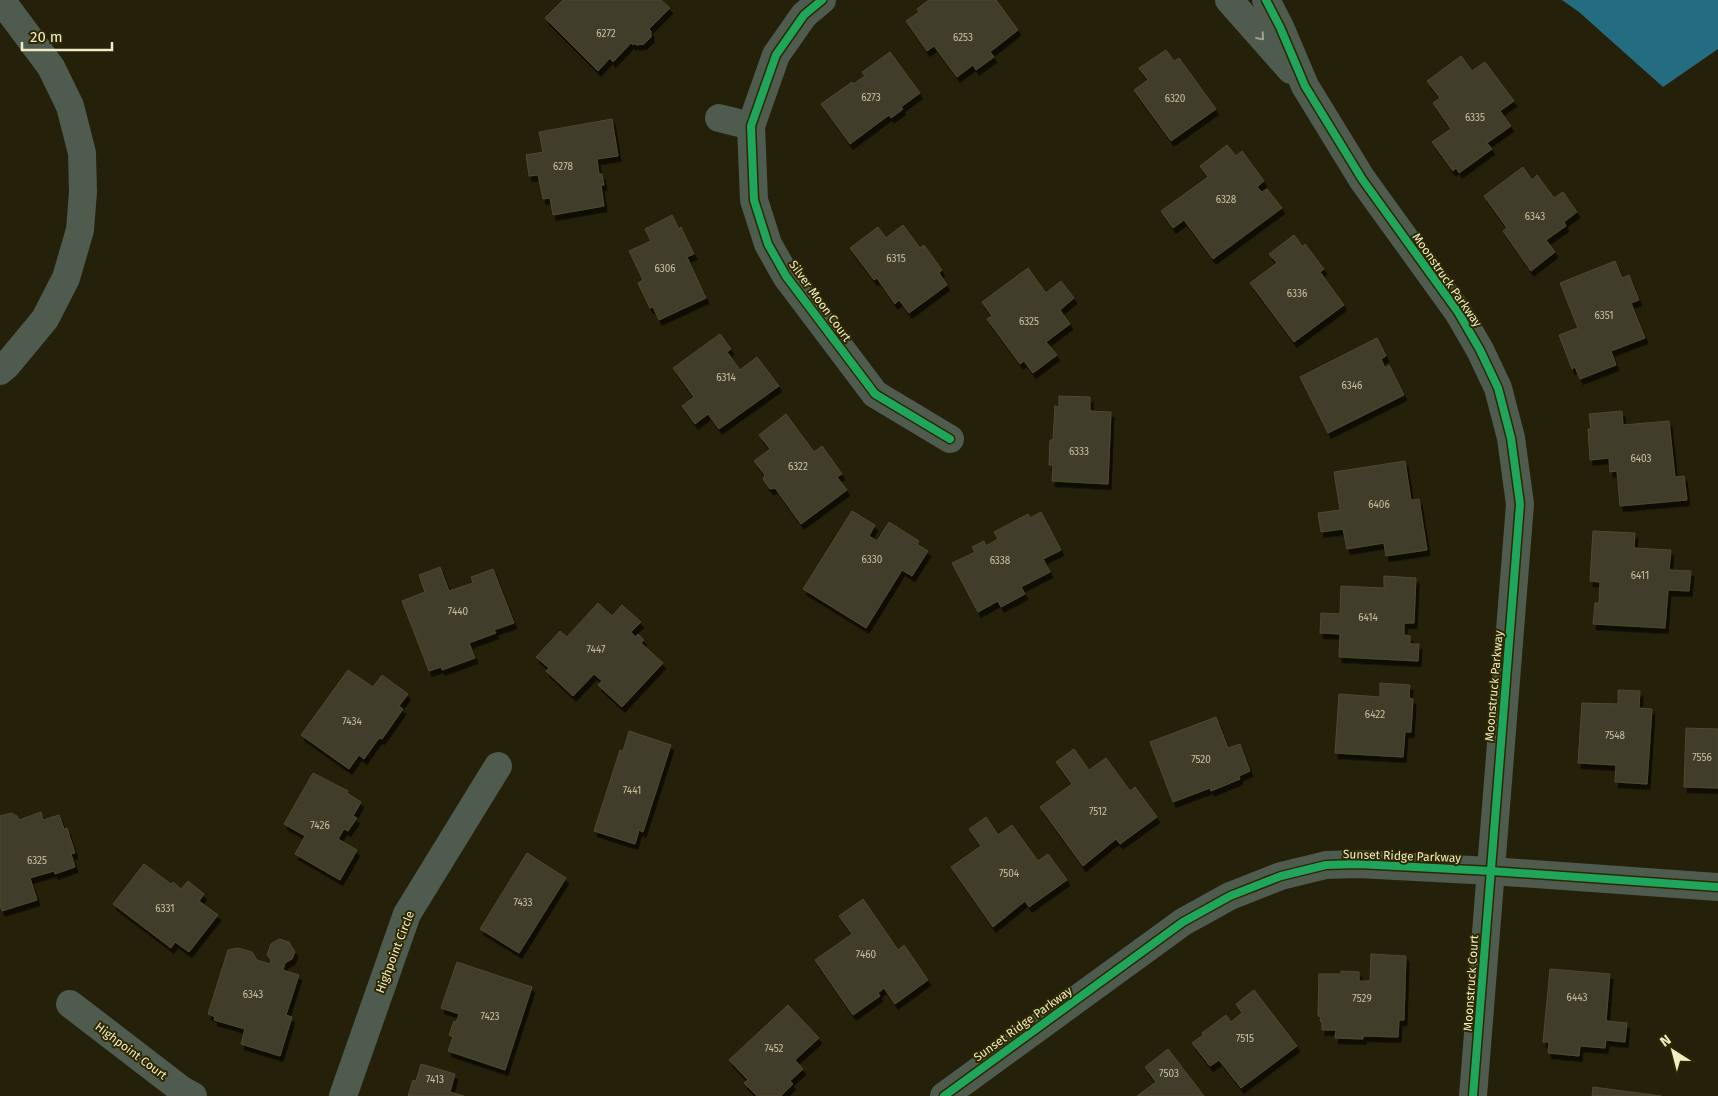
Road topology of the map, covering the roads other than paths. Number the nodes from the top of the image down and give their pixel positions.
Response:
1 (1, 0) edge
2 (822, 0) edge
3 (1229, 0) edge
4 (1266, 0) edge
5 (1305, 86) junction
6 (718, 118) dead end
7 (751, 126) junction
8 (0, 371) edge
9 (950, 439) dead end
10 (498, 766) dead end
11 (1491, 871) junction
12 (1718, 887) edge
13 (70, 1004) dead end
14 (193, 1096) edge
15 (343, 1096) edge
16 (944, 1096) edge
17 (1473, 1096) edge

1 - 8 street
2 - 7 street, Silver Moon Court
3 -> 5 street, Moonstruck Parkway
4 - 5 street, Moonstruck Parkway
5 - 11 street, Moonstruck Parkway
6 - 7 street
7 - 9 street, Silver Moon Court
10 - 15 street, Highpoint Circle
11 - 12 street, Sunset Ridge Parkway
11 - 16 street, Sunset Ridge Parkway
11 - 17 street, Moonstruck Court
13 - 14 street, Highpoint Court

